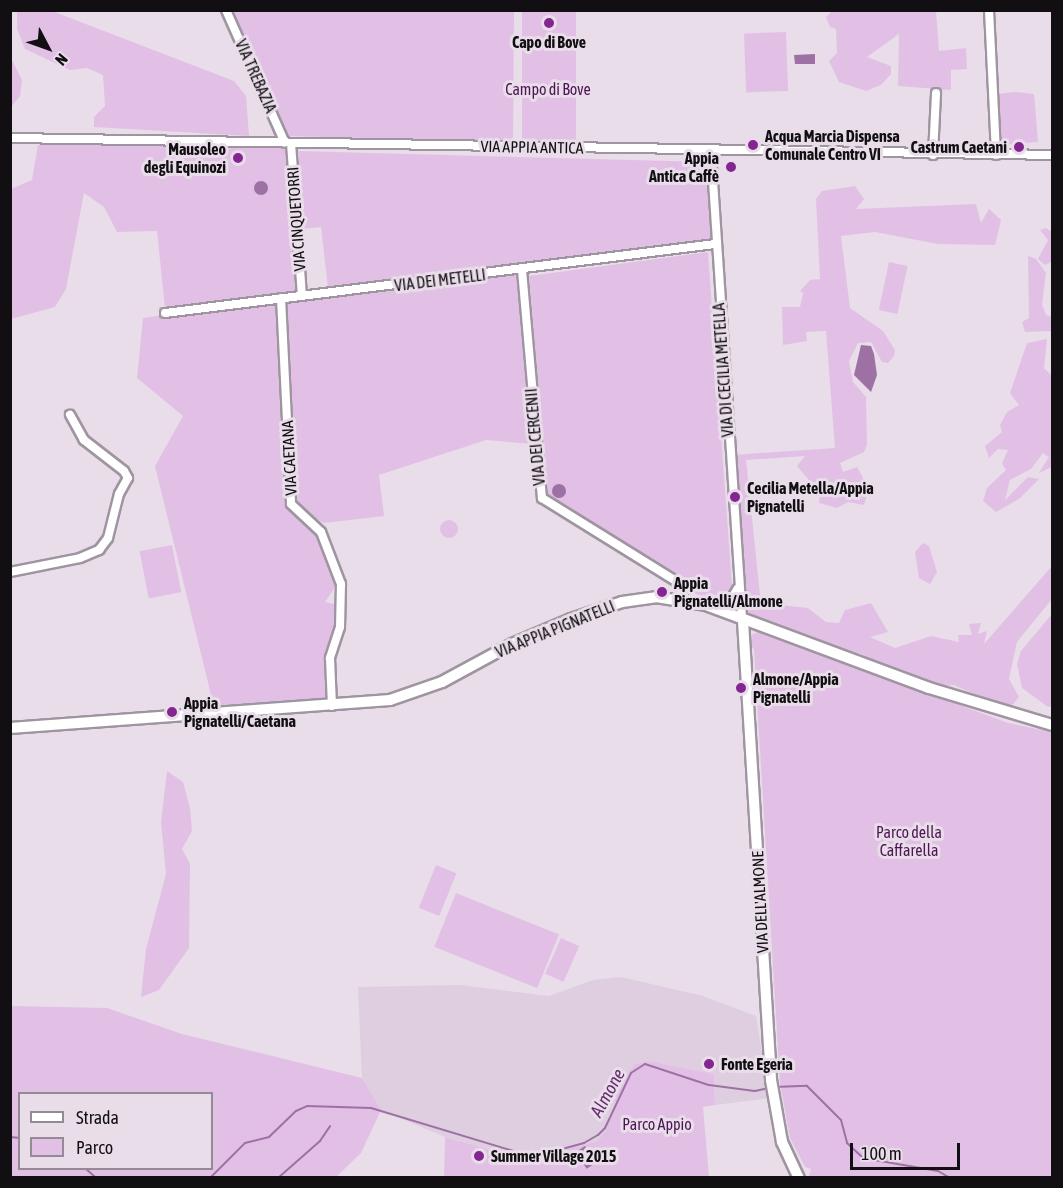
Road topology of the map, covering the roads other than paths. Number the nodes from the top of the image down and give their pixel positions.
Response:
1 (226, 10) edge
2 (989, 10) edge
3 (936, 93) dead end
4 (10, 138) edge
5 (288, 143) junction
6 (711, 151) junction
7 (933, 155) junction
8 (996, 155) junction
9 (1053, 155) edge
10 (715, 244) junction
11 (522, 270) junction
12 (302, 295) junction
13 (281, 298) junction
14 (165, 313) dead end
15 (70, 415) dead end
16 (10, 572) edge
17 (738, 588) junction
18 (686, 599) junction
19 (723, 611) junction
20 (742, 621) junction
21 (332, 706) junction
22 (1053, 725) edge
23 (10, 728) edge
24 (799, 1178) edge

1 - 5 street, VIA TREBAZIA
2 - 8 street
3 - 7 street
4 - 5 street, VIA APPIA ANTICA
5 - 6 street, VIA APPIA ANTICA
5 - 12 street, VIA CINQUETORRI
6 - 7 street, VIA APPIA ANTICA
6 - 10 street, VIA DI CECILIA METELLA
7 - 8 street, VIA APPIA ANTICA
8 - 9 street, VIA APPIA ANTICA
10 - 11 street, VIA DEI METELLI
10 - 17 street, VIA DI CECILIA METELLA
11 - 12 street, VIA DEI METELLI
11 - 18 street, VIA DEI CERCENII
12 - 13 street, VIA DEI METELLI
13 - 14 street, VIA DEI METELLI
13 - 21 street, VIA CAETANA
15 - 16 street
17 - 19 street
17 - 20 street, VIA DI CECILIA METELLA
18 - 19 main road, VIA APPIA PIGNATELLI
18 - 21 main road, VIA APPIA PIGNATELLI
19 - 20 main road, VIA APPIA PIGNATELLI
20 - 22 main road, VIA APPIA PIGNATELLI
20 - 24 main road, VIA DELL'ALMONE
21 - 23 main road, VIA APPIA PIGNATELLI

